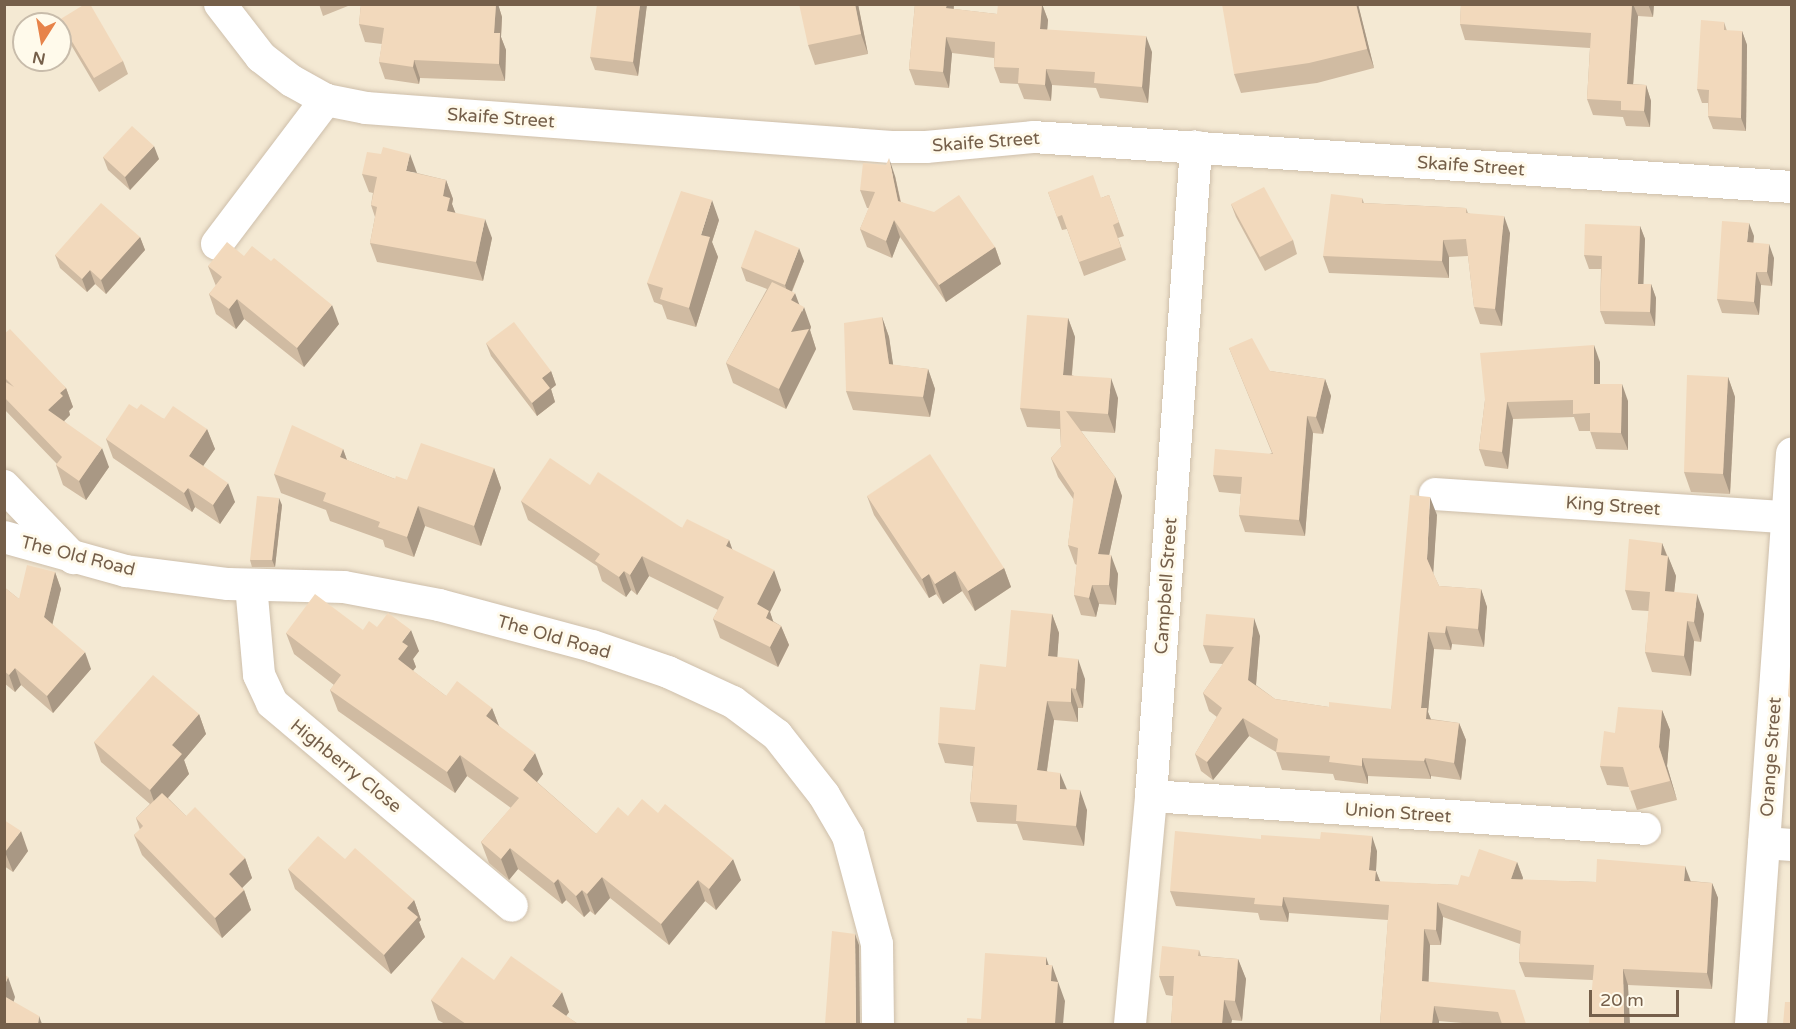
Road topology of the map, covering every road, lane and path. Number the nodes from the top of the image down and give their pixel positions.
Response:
1 (220, 4) edge
2 (326, 100) junction
3 (1196, 147) junction
4 (1791, 188) edge
5 (217, 244) dead end
6 (1791, 453) edge
7 (4, 486) edge
8 (1435, 494) dead end
9 (1790, 518) edge
10 (4, 537) edge
11 (74, 559) junction
12 (251, 585) junction
13 (1151, 796) junction
14 (1645, 829) dead end
15 (1778, 844) edge
16 (512, 906) dead end
17 (878, 1024) edge
18 (1130, 1024) edge
19 (1751, 1024) edge

1 - 2 street, Skaife Street
2 - 3 street, Skaife Street
2 - 5 street
3 - 4 street, Skaife Street
3 - 13 street, Campbell Street
6 - 9 street, Orange Street
7 - 11 street
8 - 9 street, King Street
9 - 15 street, Orange Street
10 - 11 street, The Old Road
11 - 12 street, The Old Road
12 - 16 street, Highberry Close
12 - 17 street, The Old Road
13 - 14 street, Union Street
13 - 18 street, Campbell Street
15 - 19 street, Orange Street

